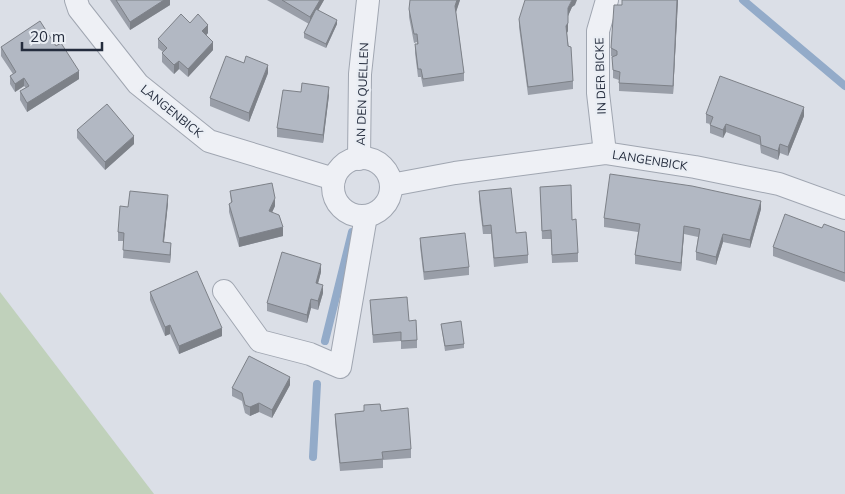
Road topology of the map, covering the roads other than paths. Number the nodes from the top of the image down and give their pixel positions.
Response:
1 (76, 0) edge
2 (368, 0) edge
3 (607, 0) edge
4 (605, 153) junction
5 (359, 159) junction
6 (334, 179) junction
7 (391, 185) junction
8 (845, 208) edge
9 (366, 216) junction
10 (224, 291) dead end

1 - 6 street, LANGENBICK
2 - 5 street, AN DEN QUELLEN
3 - 4 street, IN DER BICKE
4 - 7 street, LANGENBICK
4 - 8 street, LANGENBICK
5 - 6 street
5 - 7 street
6 - 9 street
7 - 9 street
9 - 10 street

